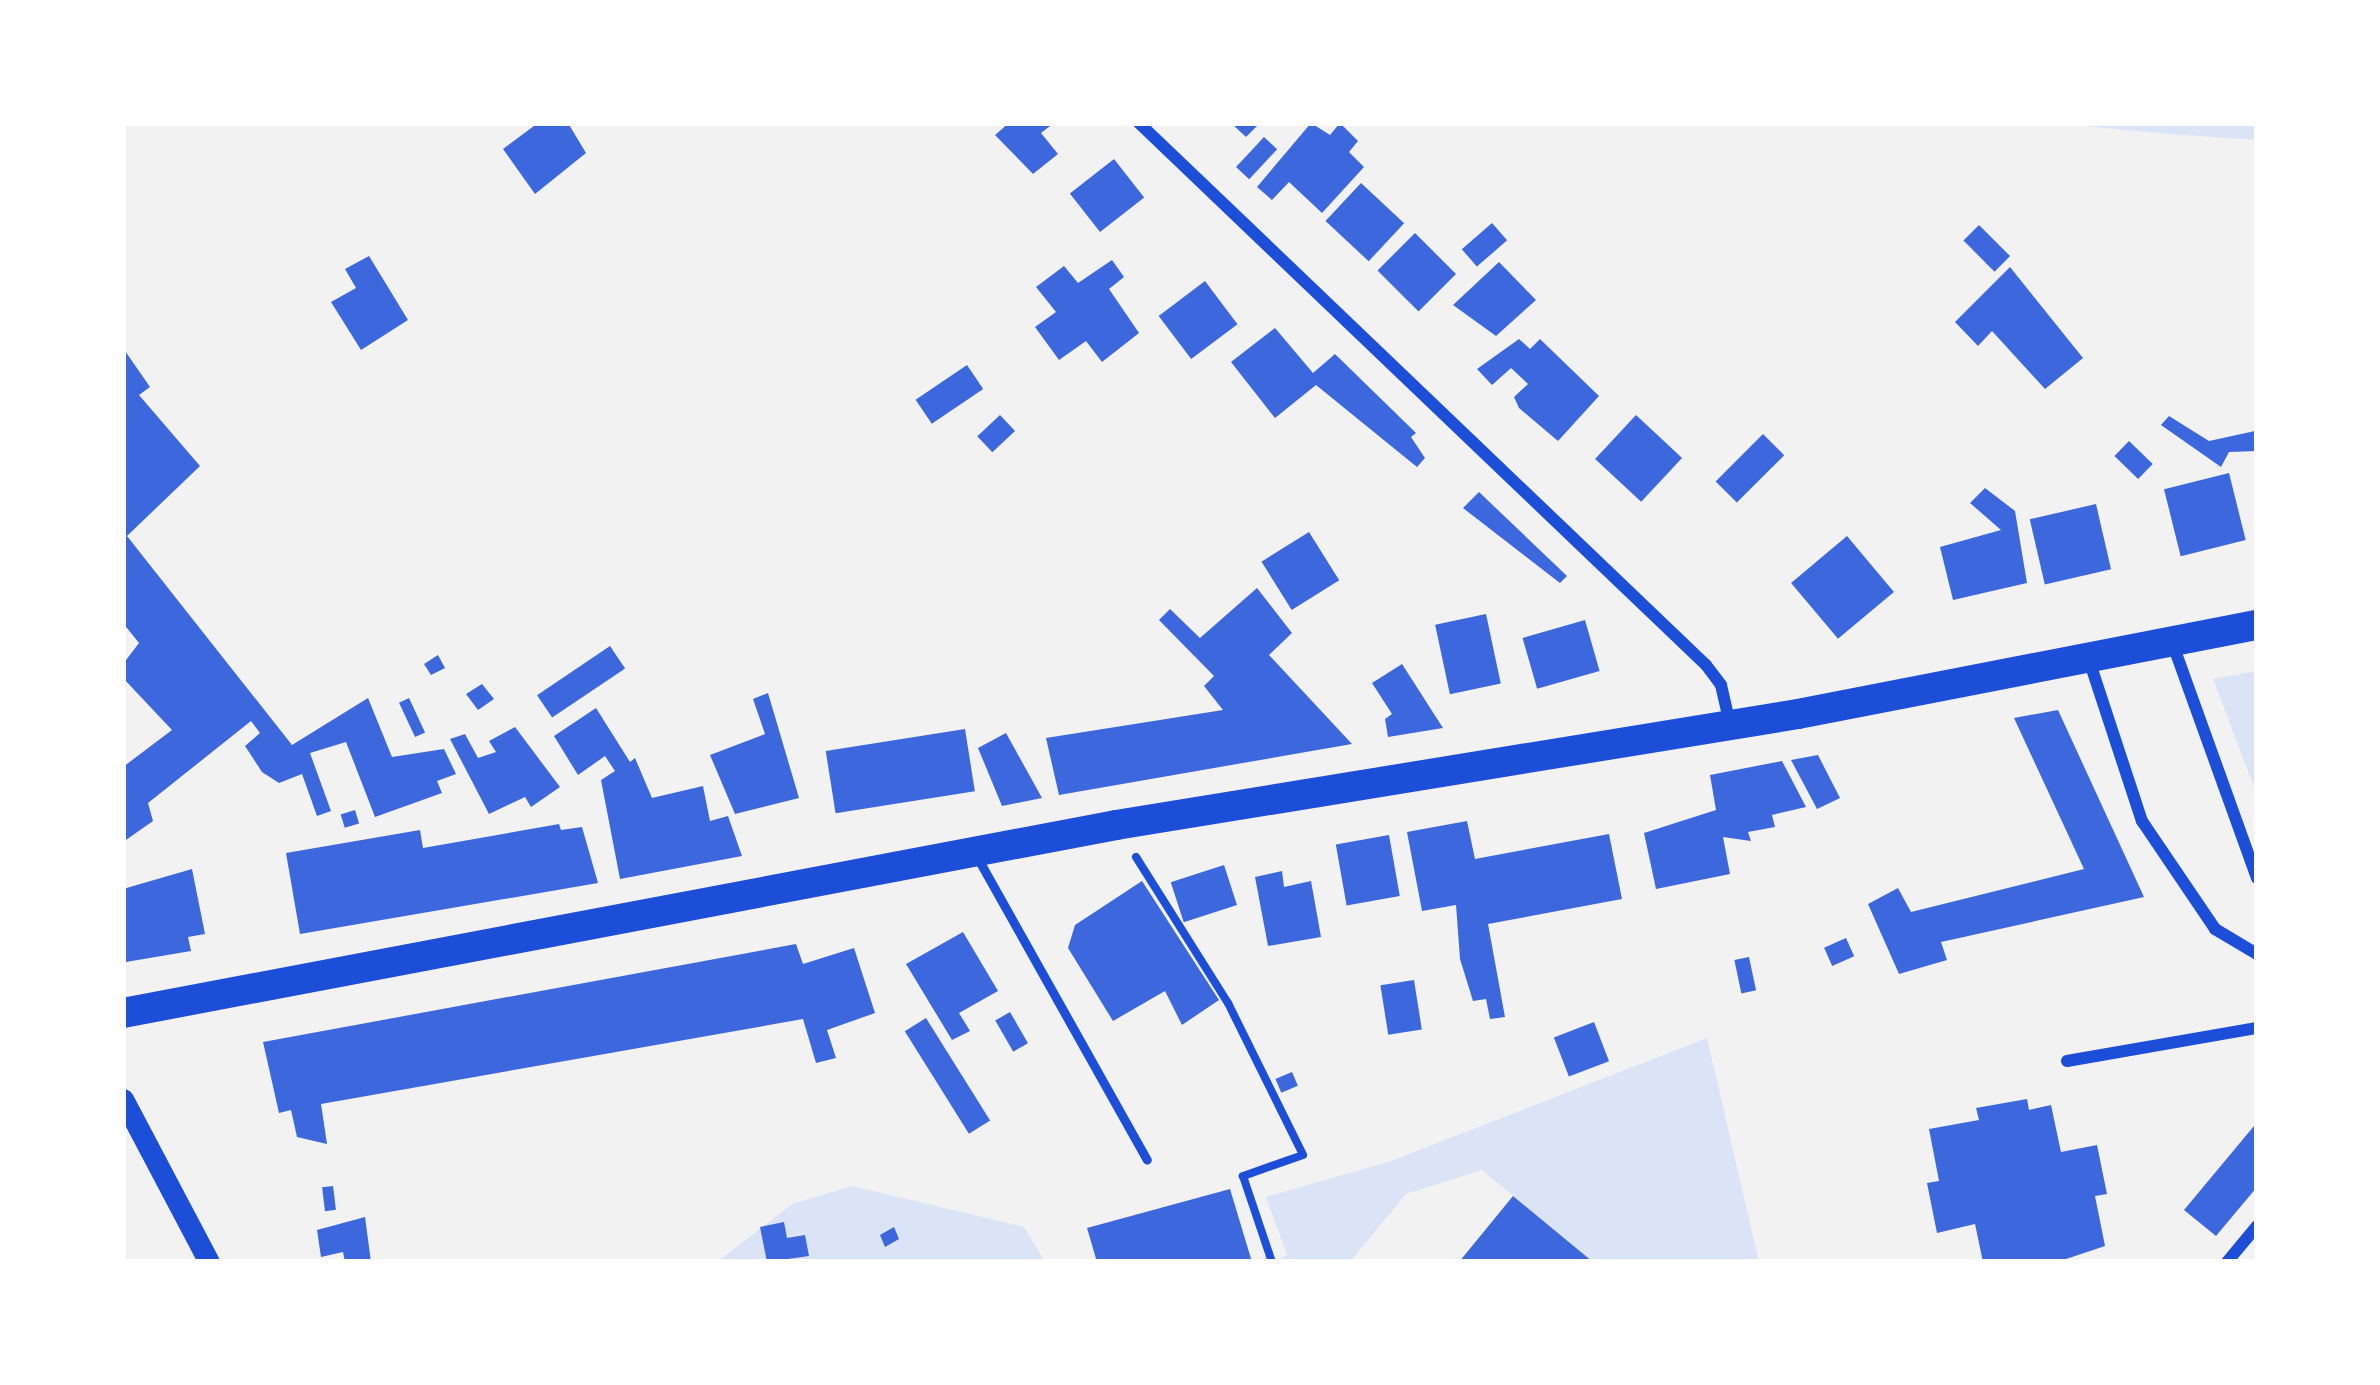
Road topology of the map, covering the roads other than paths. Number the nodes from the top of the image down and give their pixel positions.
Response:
1 (1139, 123) edge
2 (2257, 625) edge
3 (2171, 640) junction
4 (2087, 656) junction
5 (1730, 724) junction
6 (975, 852) junction
7 (2257, 878) edge
8 (2257, 954) edge
9 (123, 1013) edge
10 (2257, 1028) edge
11 (2067, 1061) dead end
12 (123, 1100) edge
13 (1147, 1160) dead end
14 (2257, 1226) edge
15 (208, 1262) edge
16 (2227, 1262) edge

1 - 5 street
2 - 3 main road
3 - 4 main road
3 - 7 street
4 - 5 main road
4 - 8 street
5 - 6 main road
6 - 9 main road
6 - 13 lane
10 - 11 street
12 - 15 street
14 - 16 street

